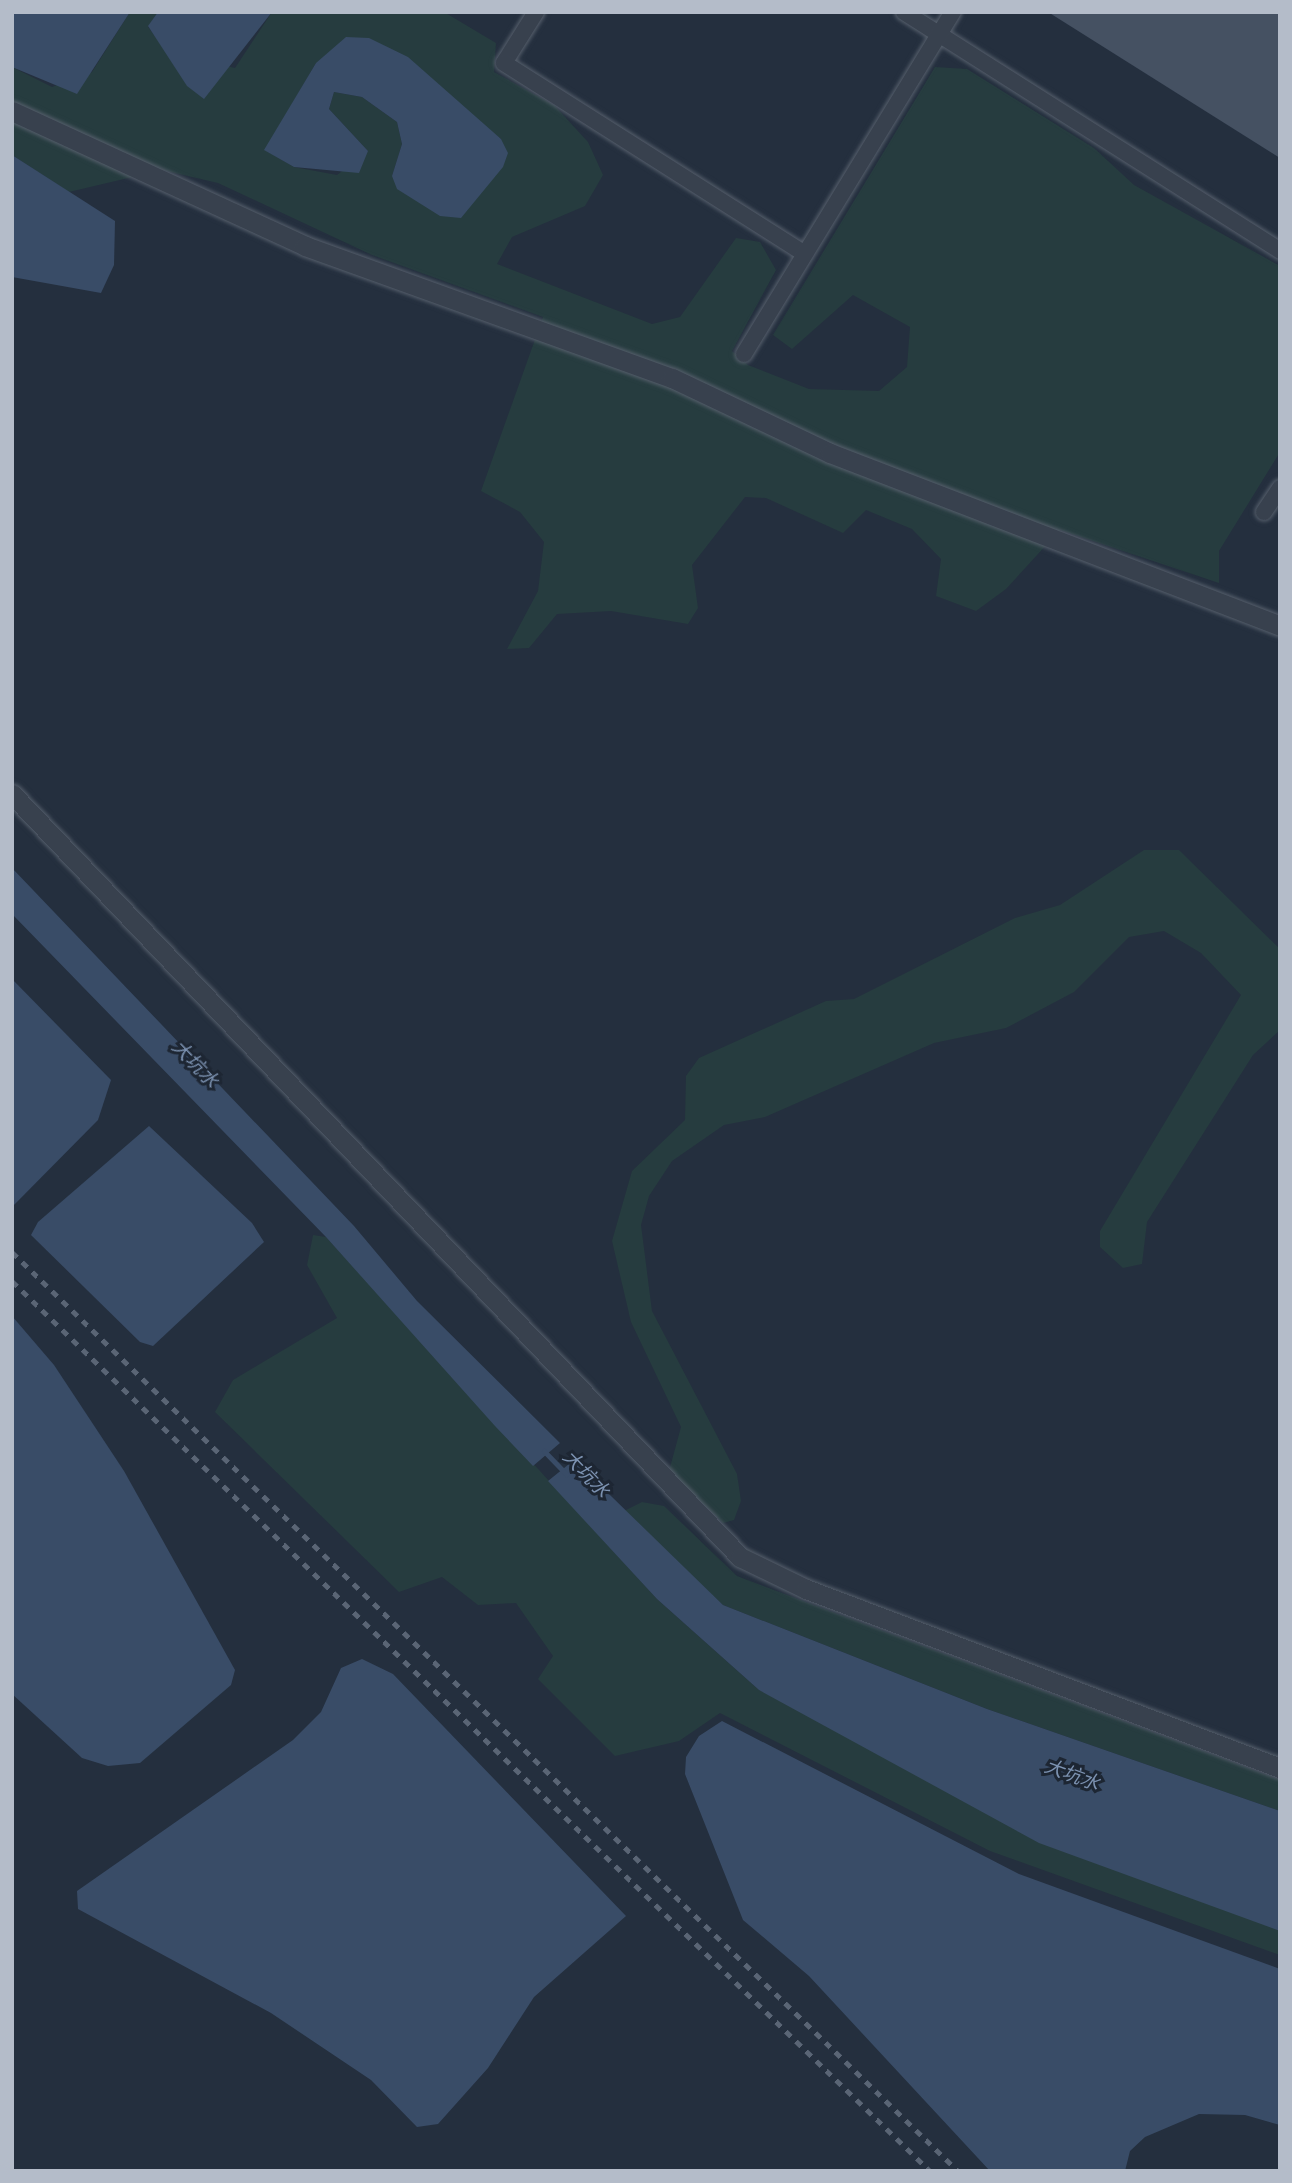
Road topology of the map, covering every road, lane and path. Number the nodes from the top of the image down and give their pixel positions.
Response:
1 (536, 12) edge
2 (904, 12) edge
3 (953, 12) edge
4 (939, 33) junction
5 (12, 111) edge
6 (1280, 251) edge
7 (805, 254) junction
8 (744, 354) dead end
9 (1280, 488) edge
10 (1264, 512) dead end
11 (1280, 626) edge
12 (12, 794) edge
13 (1280, 1768) edge

1 - 7 street
2 - 4 street
3 - 4 street
4 - 6 street
4 - 7 street
5 - 11 street
7 - 8 street
9 - 10 street
12 - 13 street

